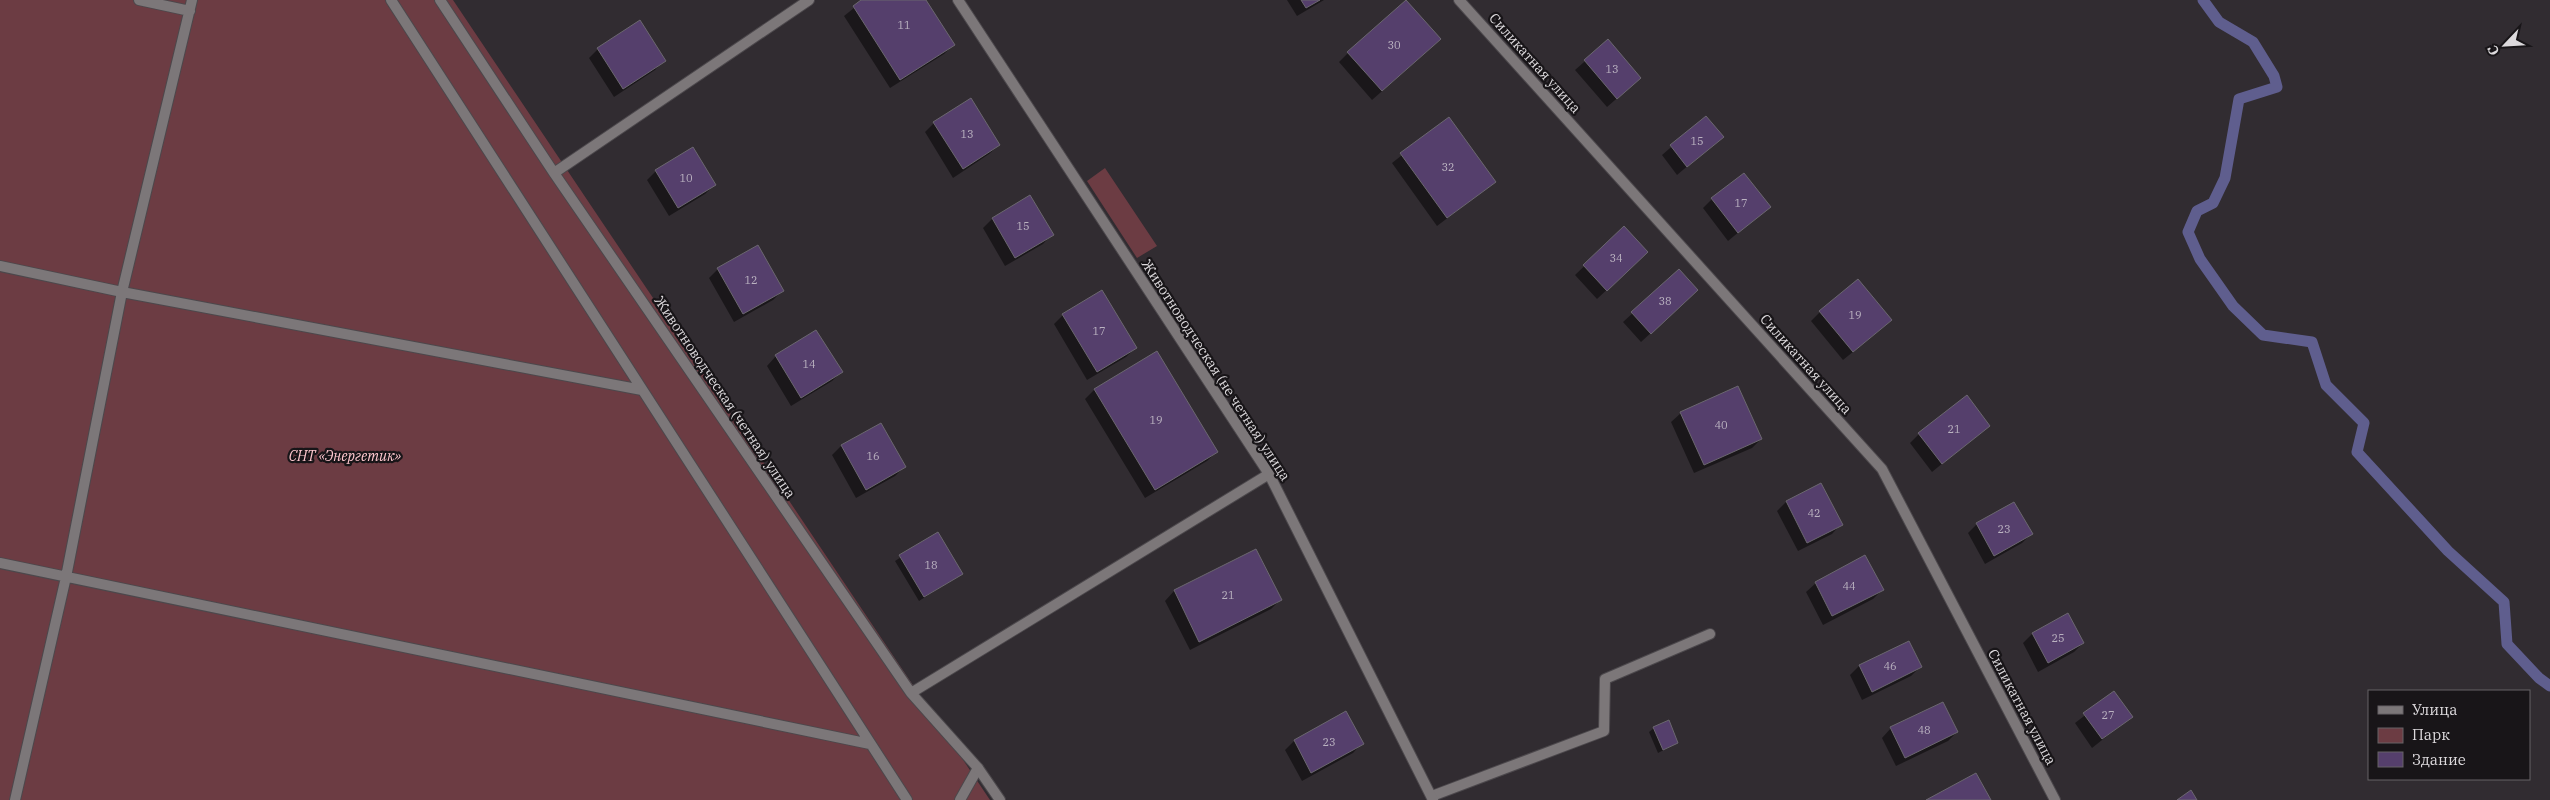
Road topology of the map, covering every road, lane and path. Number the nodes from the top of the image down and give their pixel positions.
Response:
1 (139, 0) edge
2 (192, 0) edge
3 (391, 0) edge
4 (440, 0) edge
5 (809, 0) edge
6 (958, 0) edge
7 (1459, 0) edge
8 (190, 11) junction
9 (554, 173) junction
10 (0, 266) edge
11 (122, 292) junction
12 (642, 390) junction
13 (1270, 474) junction
14 (0, 564) edge
15 (66, 577) junction
16 (1710, 634) dead end
17 (911, 693) junction
18 (870, 744) junction
19 (978, 768) junction
20 (1433, 798) edge
21 (15, 800) edge
22 (906, 800) edge
23 (960, 800) edge
24 (1000, 800) edge
25 (2055, 800) edge

1 - 8 street
2 - 8 street
3 - 12 street
4 - 9 street, Животноводческая (четная) улица
5 - 9 street
6 - 13 street, Животноводческая (не четная) улица
7 - 25 street, Силикатная улица
8 - 11 street
9 - 17 street, Животноводческая (четная) улица
10 - 11 street
11 - 12 street
11 - 15 street
12 - 18 street
13 - 17 street
13 - 20 street, Животноводческая (не четная) улица
14 - 15 street
15 - 18 street
15 - 21 street
16 - 20 street
17 - 19 street, Животноводческая (четная) улица
18 - 22 street
19 - 23 street
19 - 24 street, Животноводческая (четная) улица

